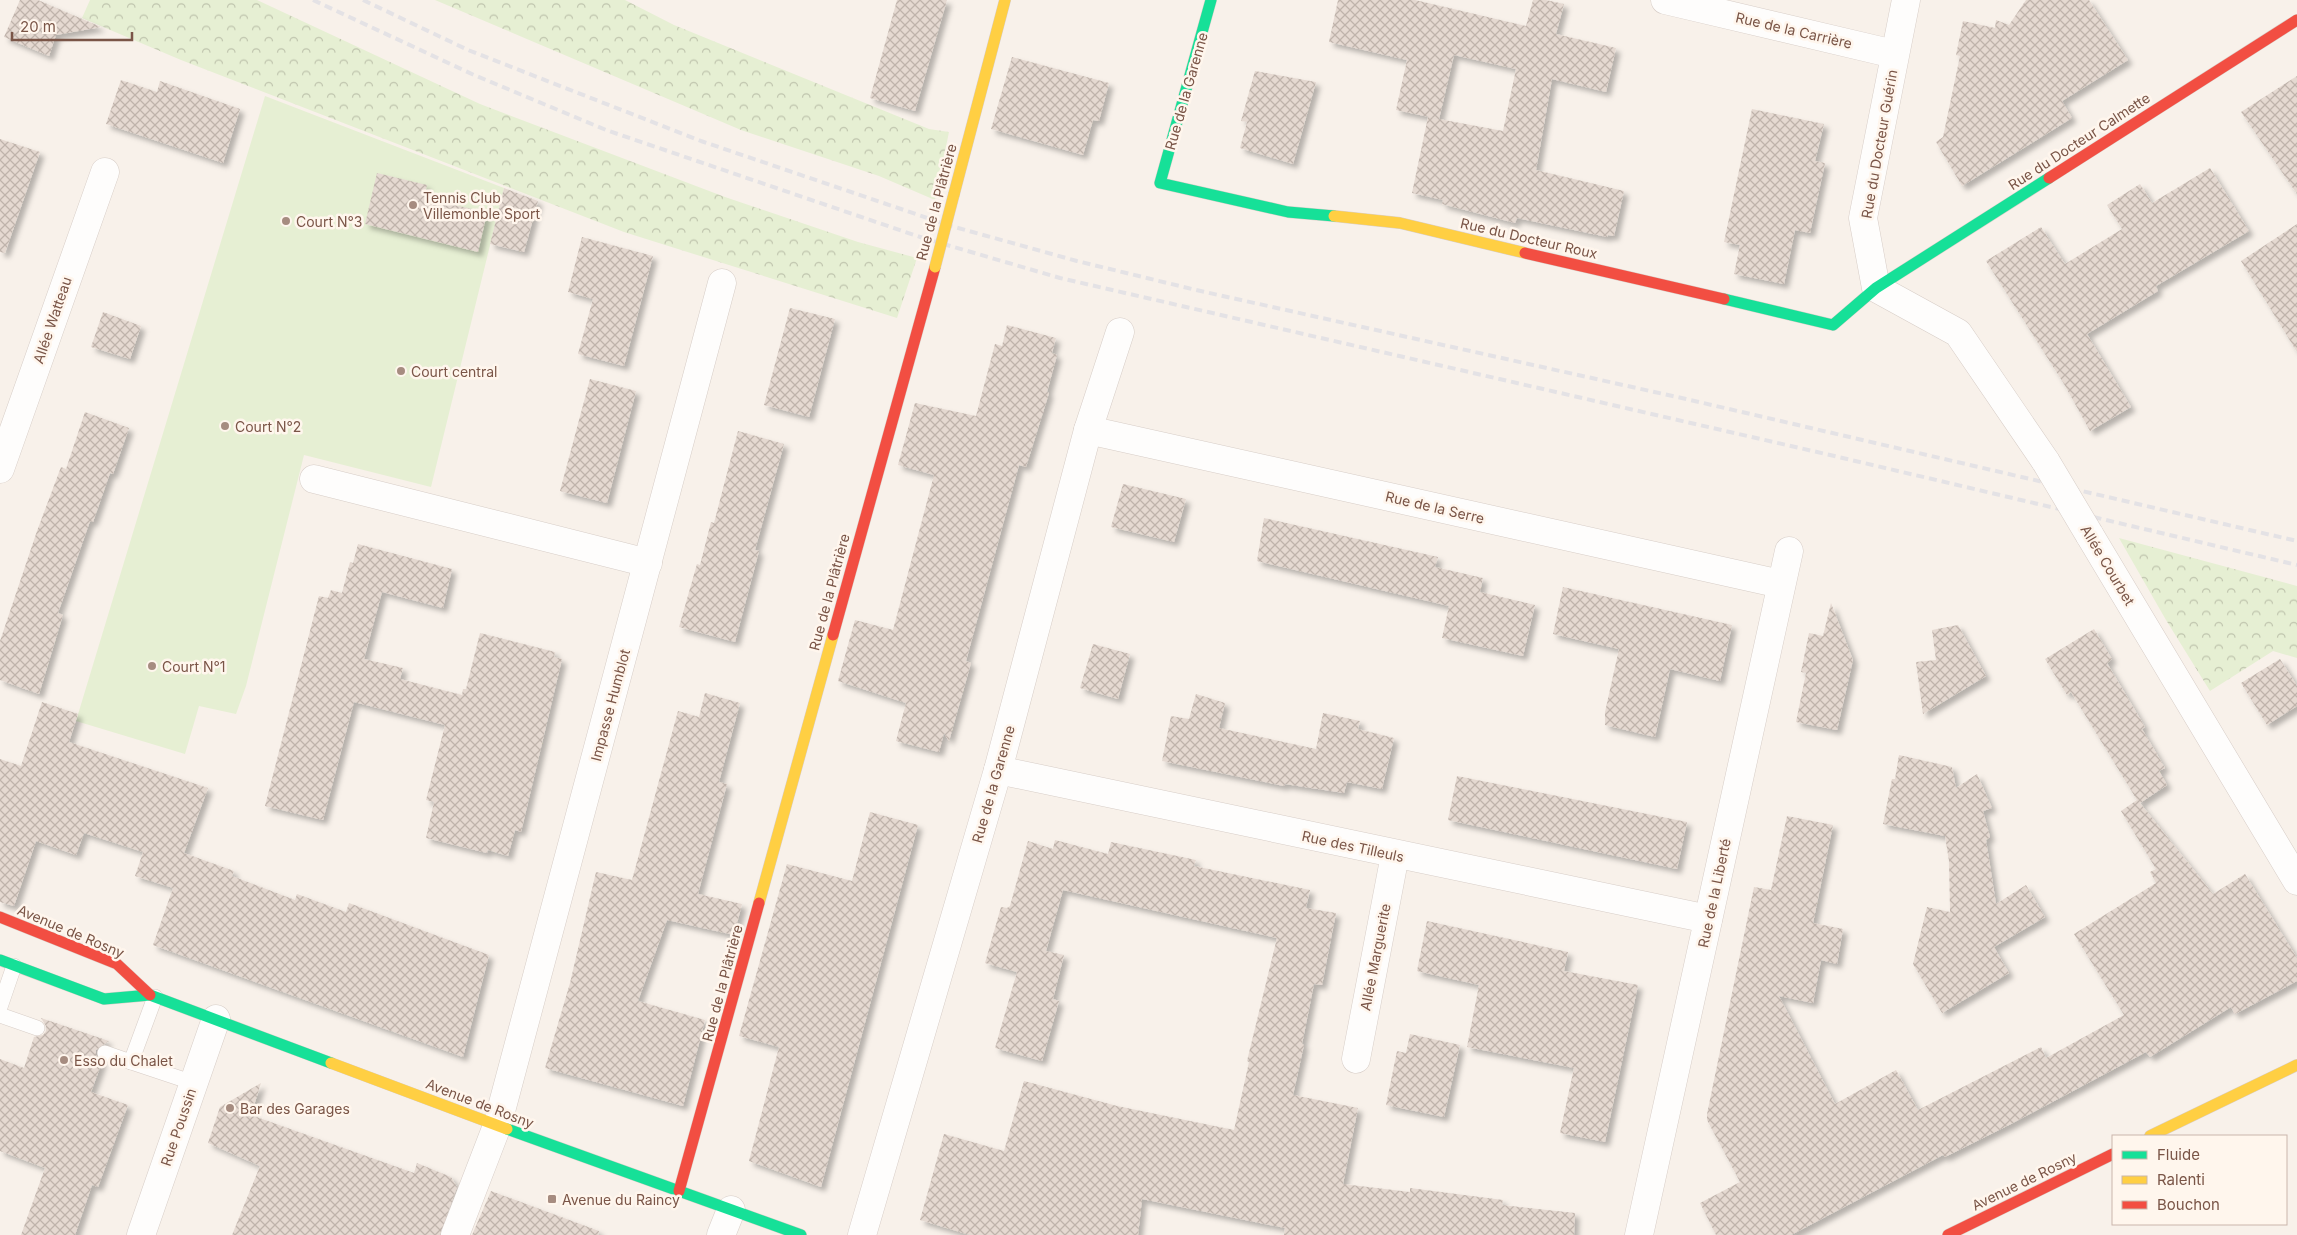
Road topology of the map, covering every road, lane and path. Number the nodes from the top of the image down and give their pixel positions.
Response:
1 (1005, 0) edge
2 (1211, 0) edge
3 (1665, 0) edge
4 (1906, 0) edge
5 (2297, 20) edge
6 (1894, 54) junction
7 (105, 172) dead end
8 (1160, 182) joint
9 (722, 283) dead end
10 (1876, 288) junction
11 (1120, 332) dead end
12 (1088, 430) junction
13 (0, 469) edge
14 (314, 479) dead end
15 (1789, 551) dead end
16 (648, 563) junction
17 (1781, 584) junction
18 (998, 770) junction
19 (1395, 855) junction
20 (2297, 881) edge
21 (0, 917) edge
22 (1708, 919) junction
23 (7, 963) edge
24 (152, 996) junction
25 (0, 1007) edge
26 (0, 1015) edge
27 (216, 1019) junction
28 (38, 1028) dead end
29 (105, 1053) dead end
30 (1356, 1059) dead end
31 (131, 1062) junction
32 (2297, 1065) edge
33 (194, 1083) junction
34 (497, 1126) junction
35 (2152, 1135) edge
36 (2112, 1155) edge
37 (679, 1191) junction
38 (731, 1210) junction
39 (1958, 1233) edge
40 (141, 1235) edge
41 (455, 1235) edge
42 (721, 1235) edge
43 (801, 1235) edge
44 (862, 1235) edge
45 (1639, 1235) edge

1 - 37 street, Rue de la Plâtrière, bridge
2 - 8 street, Rue de la Garenne
3 - 6 street, Rue de la Carrière
4 - 6 street, Rue du Docteur Guérin
5 - 10 street, Rue du Docteur Calmette
6 - 10 street, Rue du Docteur Guérin
7 - 13 street, Allée Watteau
8 - 10 street, Rue du Docteur Roux
9 - 16 street, Impasse Humblot
10 - 20 street, Allée Courbet, bridge
11 - 12 street, Rue de la Garenne
12 - 17 street, Rue de la Serre
12 - 18 street, Rue de la Garenne
14 - 16 street
15 - 17 street, Rue de la Liberté
16 - 34 street, Impasse Humblot
17 - 22 street, Rue de la Liberté
18 - 19 street, Rue des Tilleuls
18 - 44 street, Rue de la Garenne
19 - 22 street, Rue des Tilleuls
19 - 30 street, Allée Marguerite
21 - 24 street, Avenue de Rosny
22 - 45 street, Rue de la Liberté
23 - 24 street, Avenue de Rosny
23 - 25 lane
24 - 27 street, Avenue de Rosny
24 - 31 lane
26 - 28 lane
27 - 33 street, Rue Poussin
27 - 34 street, Avenue de Rosny
29 - 31 lane
31 - 33 lane
32 - 35 street
33 - 40 street, Rue Poussin
34 - 37 street, Avenue de Rosny
34 - 41 street, Impasse Humblot
36 - 39 street, Avenue de Rosny
37 - 38 street, Avenue de Rosny
38 - 42 street
38 - 43 street, Avenue de Rosny

